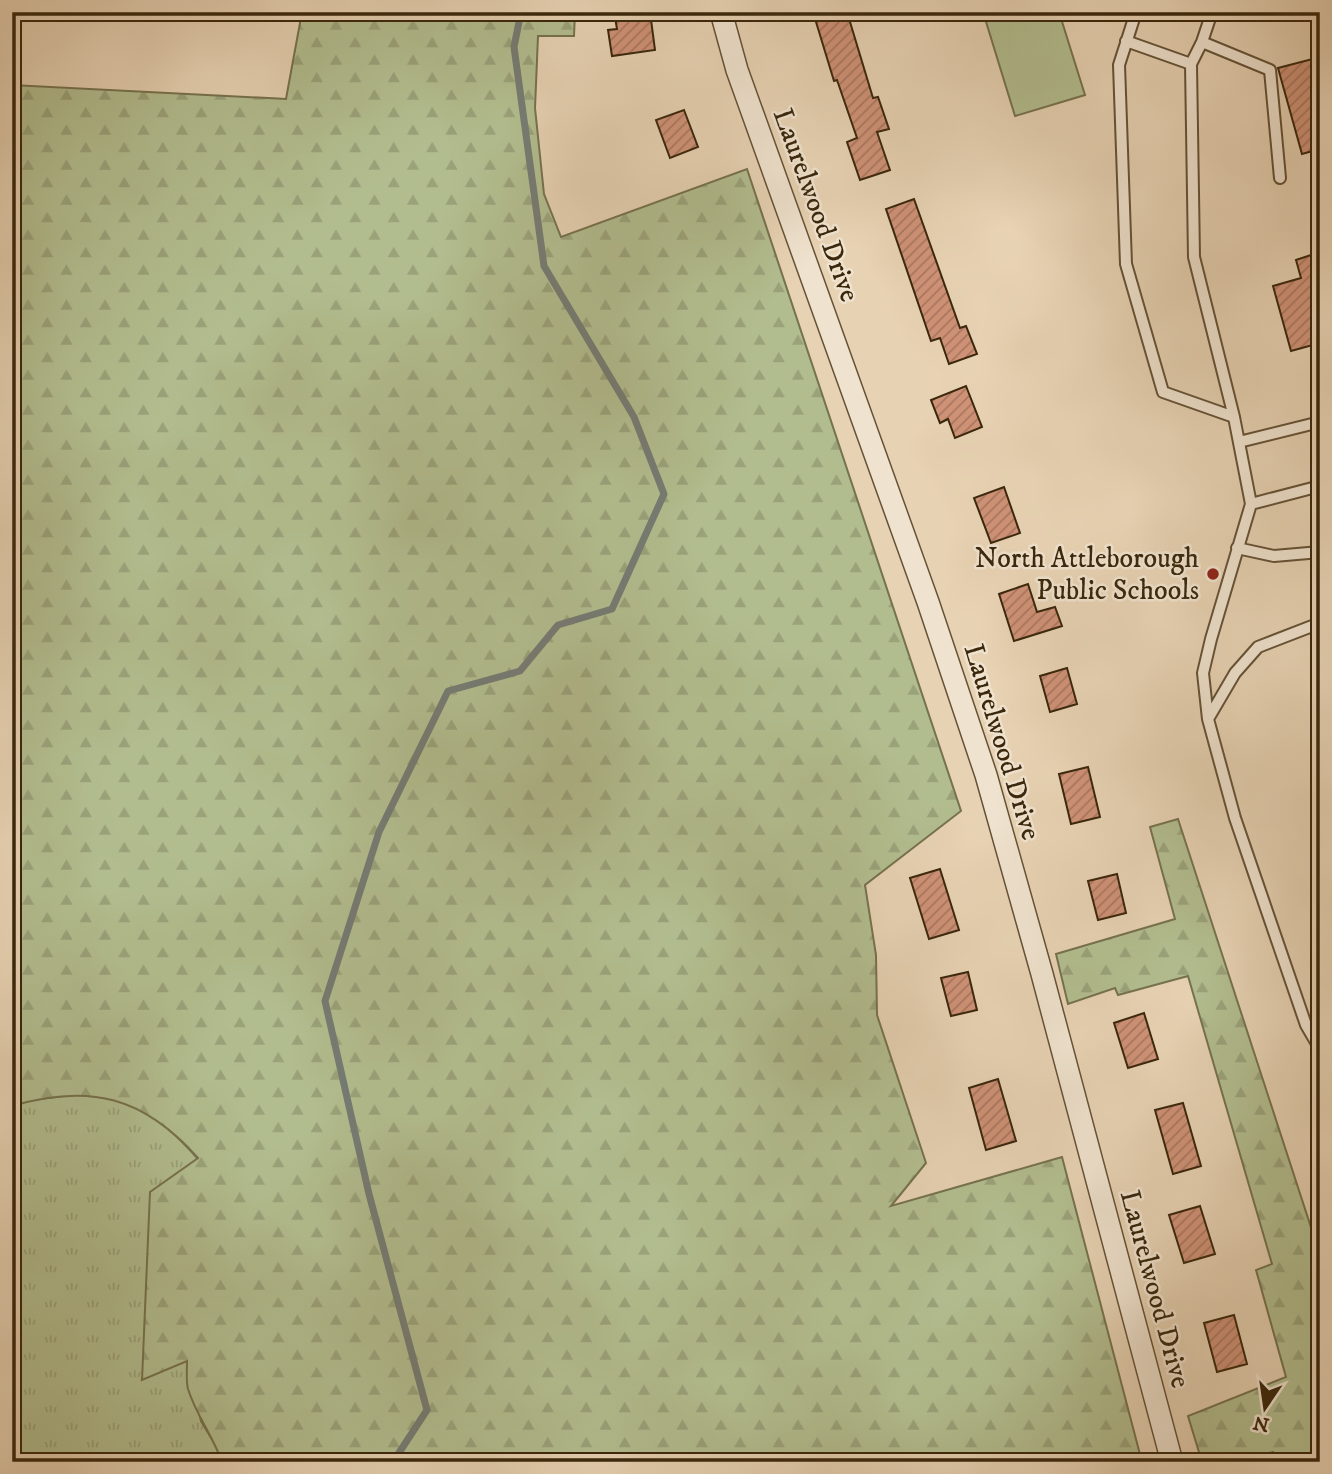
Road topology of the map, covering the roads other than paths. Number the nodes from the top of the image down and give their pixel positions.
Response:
1 (721, 12) edge
2 (1136, 12) edge
3 (1212, 12) edge
4 (1126, 41) junction
5 (1202, 42) junction
6 (1191, 64) junction
7 (1280, 178) dead end
8 (1234, 417) junction
9 (1320, 422) edge
10 (1238, 442) junction
11 (1320, 486) edge
12 (1251, 504) junction
13 (1237, 548) junction
14 (1320, 552) edge
15 (1320, 623) edge
16 (1208, 719) junction
17 (1320, 1049) edge
18 (1172, 1462) edge

1 - 18 street, Laurelwood Drive
2 - 4 lane
3 - 5 lane
4 - 6 lane
4 - 8 lane
5 - 6 lane
5 - 7 lane
6 - 8 lane
8 - 10 lane
9 - 10 lane
10 - 12 lane
11 - 12 lane
12 - 13 lane
13 - 14 lane
13 - 16 lane
15 - 16 lane
16 - 17 lane

